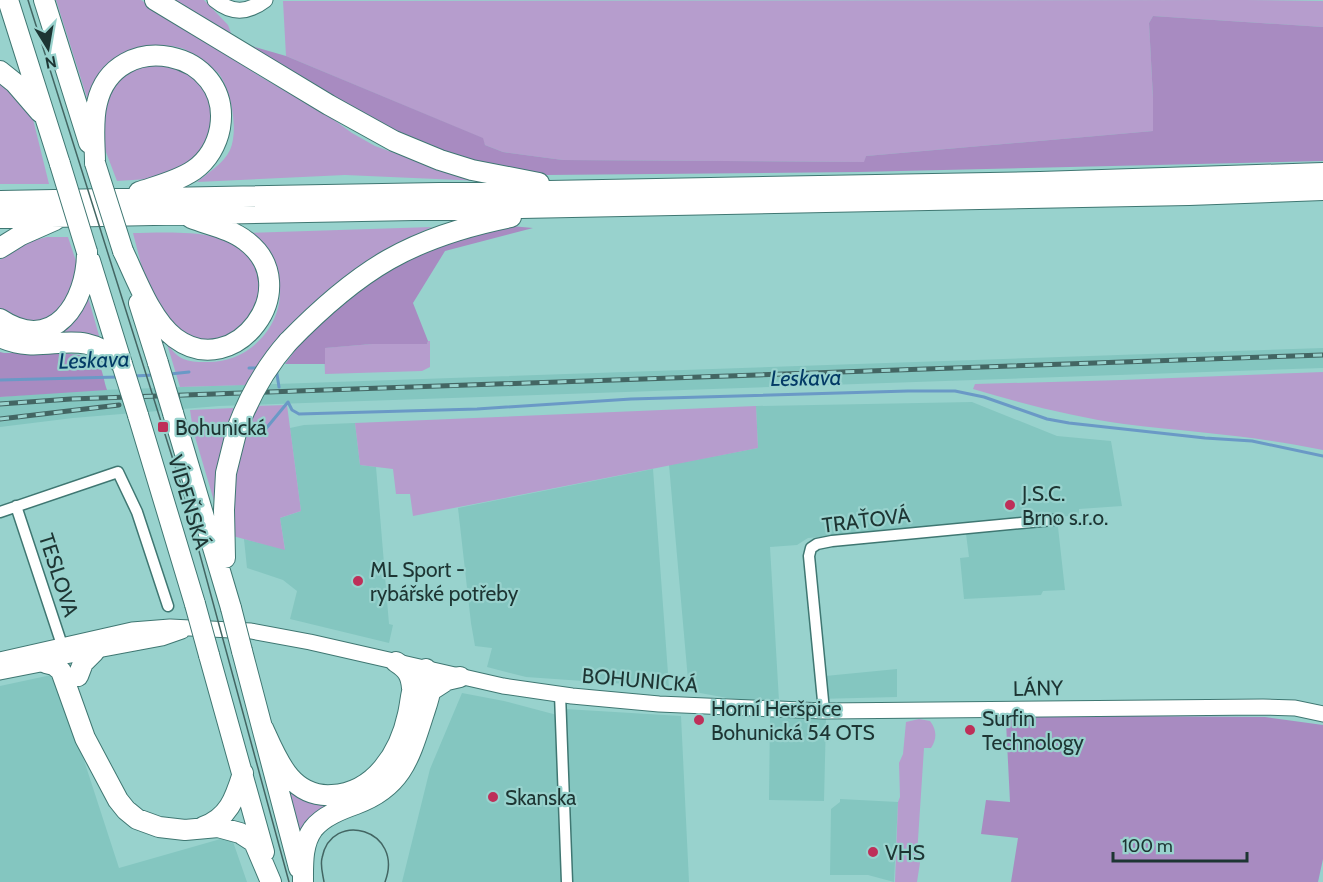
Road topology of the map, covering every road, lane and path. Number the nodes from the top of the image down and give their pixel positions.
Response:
1 (8, 0) edge
2 (44, 0) edge
3 (155, 0) edge
4 (215, 0) edge
5 (265, 0) edge
6 (0, 71) edge
7 (46, 118) junction
8 (95, 163) junction
9 (1323, 173) edge
10 (1323, 190) edge
11 (120, 198) junction
12 (581, 198) junction
13 (0, 201) edge
14 (180, 214) junction
15 (63, 217) junction
16 (0, 218) edge
17 (0, 248) edge
18 (123, 251) junction
19 (87, 252) junction
20 (0, 319) edge
21 (0, 337) edge
22 (122, 364) junction
23 (16, 506) junction
24 (0, 512) edge
25 (1053, 520) dead end
26 (230, 602) junction
27 (168, 606) dead end
28 (188, 629) junction
29 (64, 651) junction
30 (94, 652) junction
31 (0, 660) edge
32 (396, 662) junction
33 (46, 663) junction
34 (426, 669) junction
35 (0, 672) edge
36 (72, 677) junction
37 (460, 677) junction
38 (421, 690) junction
39 (560, 694) junction
40 (753, 709) joint
41 (824, 711) junction
42 (1323, 714) edge
43 (263, 728) junction
44 (243, 774) junction
45 (203, 827) junction
46 (272, 882) edge
47 (303, 882) edge
48 (567, 882) edge

1 - 7 highway, VÍDEŇSKÁ
2 - 8 highway, VÍDEŇSKÁ
3 - 12 highway
4 - 5 street
6 - 7 highway
7 - 19 highway, VÍDEŇSKÁ, bridge
8 - 11 highway
8 - 18 highway, VÍDEŇSKÁ, bridge
9 - 12 highway
10 - 12 highway
11 - 12 highway
11 - 13 highway
12 - 14 highway
12 - 26 highway, bridge
14 - 15 highway
14 - 18 highway
15 - 16 highway
15 - 17 highway
18 - 26 highway, VÍDEŇSKÁ, bridge
19 - 20 highway
19 - 22 highway, VÍDEŇSKÁ
21 - 22 highway
22 - 44 highway, VÍDEŇSKÁ, bridge
23 - 24 street
23 - 27 street
23 - 29 street, TESLOVA
25 - 41 street, TRAŤOVÁ
26 - 43 highway, VÍDEŇSKÁ, bridge
28 - 29 street, BOHUNICKÁ
28 - 30 street, BOHUNICKÁ
28 - 32 street, BOHUNICKÁ
29 - 30 street, BOHUNICKÁ
29 - 31 street, BOHUNICKÁ
29 - 33 street, BOHUNICKÁ
29 - 36 highway
30 - 36 highway
32 - 34 street, BOHUNICKÁ
32 - 38 highway
33 - 35 street, BOHUNICKÁ
33 - 36 highway
34 - 37 street, BOHUNICKÁ
34 - 38 highway
36 - 45 highway
37 - 38 highway
37 - 39 street, BOHUNICKÁ
38 - 43 highway
38 - 47 highway
39 - 40 street, BOHUNICKÁ
39 - 48 street, BOHUNICKÁ
40 - 41 street, LÁNY
41 - 42 street, LÁNY
43 - 47 highway, VÍDEŇSKÁ
44 - 45 highway
44 - 46 highway, VÍDEŇSKÁ
45 - 46 highway

